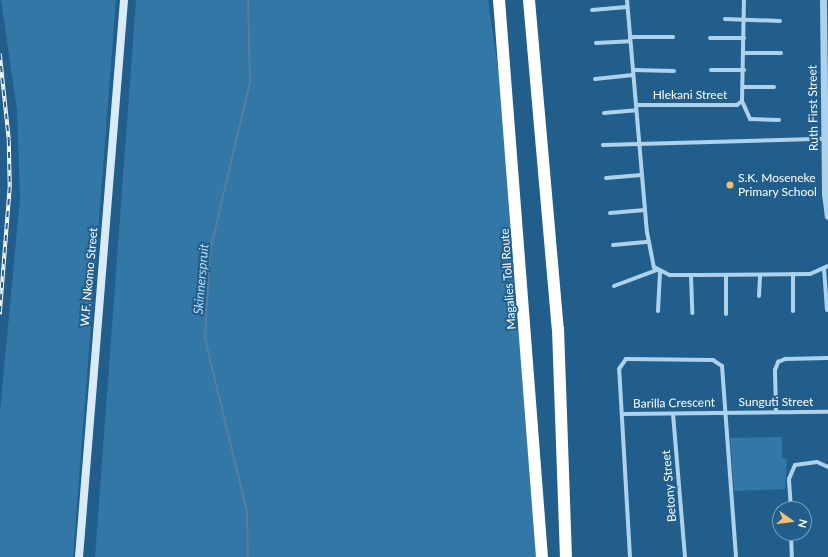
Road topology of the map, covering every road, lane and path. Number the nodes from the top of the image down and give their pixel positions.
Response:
1 (124, 0) edge
2 (492, 0) edge
3 (499, 0) edge
4 (530, 0) edge
5 (535, 0) edge
6 (627, 0) edge
7 (744, 0) edge
8 (822, 0) edge
9 (627, 7) junction
10 (592, 10) dead end
11 (725, 19) dead end
12 (744, 20) junction
13 (780, 21) dead end
14 (673, 37) dead end
15 (710, 38) dead end
16 (744, 38) junction
17 (630, 39) junction
18 (596, 43) dead end
19 (780, 53) dead end
20 (744, 54) junction
21 (633, 70) junction
22 (711, 70) dead end
23 (744, 70) junction
24 (674, 71) dead end
25 (633, 75) junction
26 (595, 79) dead end
27 (744, 87) junction
28 (774, 87) dead end
29 (742, 101) junction
30 (636, 107) junction
31 (604, 113) dead end
32 (779, 120) dead end
33 (824, 139) junction
34 (639, 141) junction
35 (512, 144) junction
36 (603, 145) dead end
37 (545, 152) junction
38 (641, 175) junction
39 (606, 178) dead end
40 (645, 210) junction
41 (610, 213) dead end
42 (828, 216) edge
43 (649, 242) junction
44 (613, 245) dead end
45 (826, 267) edge
46 (659, 271) junction
47 (760, 274) junction
48 (793, 274) junction
49 (691, 275) junction
50 (726, 275) junction
51 (614, 286) dead end
52 (759, 296) dead end
53 (827, 310) dead end
54 (658, 311) dead end
55 (793, 311) dead end
56 (692, 313) dead end
57 (726, 314) dead end
58 (828, 358) edge
59 (724, 412) junction
60 (776, 412) junction
61 (828, 412) edge
62 (622, 414) junction
63 (673, 414) junction
64 (828, 467) edge
65 (790, 501) edge
66 (791, 541) edge
67 (79, 557) edge
68 (542, 557) edge
69 (566, 557) edge
70 (630, 557) edge
71 (686, 557) edge
72 (736, 557) edge
73 (792, 557) edge

1 - 67 main road, W.F. Nkomo Street
2 - 35 highway
3 - 35 highway, Magalies Toll Route
4 - 37 highway
5 - 37 highway
6 - 9 street
7 - 12 street, Hlekani Street
8 - 33 street, Ruth First Street
9 - 10 street
9 - 17 street
11 - 12 street
12 - 13 street
12 - 16 street, Hlekani Street
14 - 17 street
15 - 16 street
16 - 20 street, Hlekani Street
17 - 18 street
17 - 21 street
19 - 20 street
20 - 23 street, Hlekani Street
21 - 24 street
21 - 25 street
22 - 23 street
23 - 27 street, Hlekani Street
25 - 26 street
25 - 30 street
27 - 28 street, Hlekani Street
27 - 29 street, Hlekani Street
29 - 30 street, Hlekani Street
29 - 32 street, Hlekani Street
30 - 31 street, Hlekani Street
30 - 34 street
33 - 34 street
33 - 42 street, Ruth First Street
34 - 36 street
34 - 38 street
35 - 68 highway, Magalies Toll Route
37 - 69 highway
38 - 39 street
38 - 40 street
40 - 41 street
40 - 43 street
43 - 44 street
43 - 46 street
45 - 48 street
45 - 53 street
46 - 49 street
46 - 51 street
46 - 54 street
47 - 48 street
47 - 50 street
47 - 52 street
48 - 55 street
49 - 50 street
49 - 56 street
50 - 57 street
58 - 60 street
59 - 60 street, Sunguti Street
59 - 62 street
59 - 63 street, Barilla Crescent
59 - 72 street, Barilla Crescent
60 - 61 street, Sunguti Street
62 - 63 street, Barilla Crescent
62 - 70 street, Barilla Crescent
63 - 71 street, Betony Street
64 - 65 street
66 - 73 street

